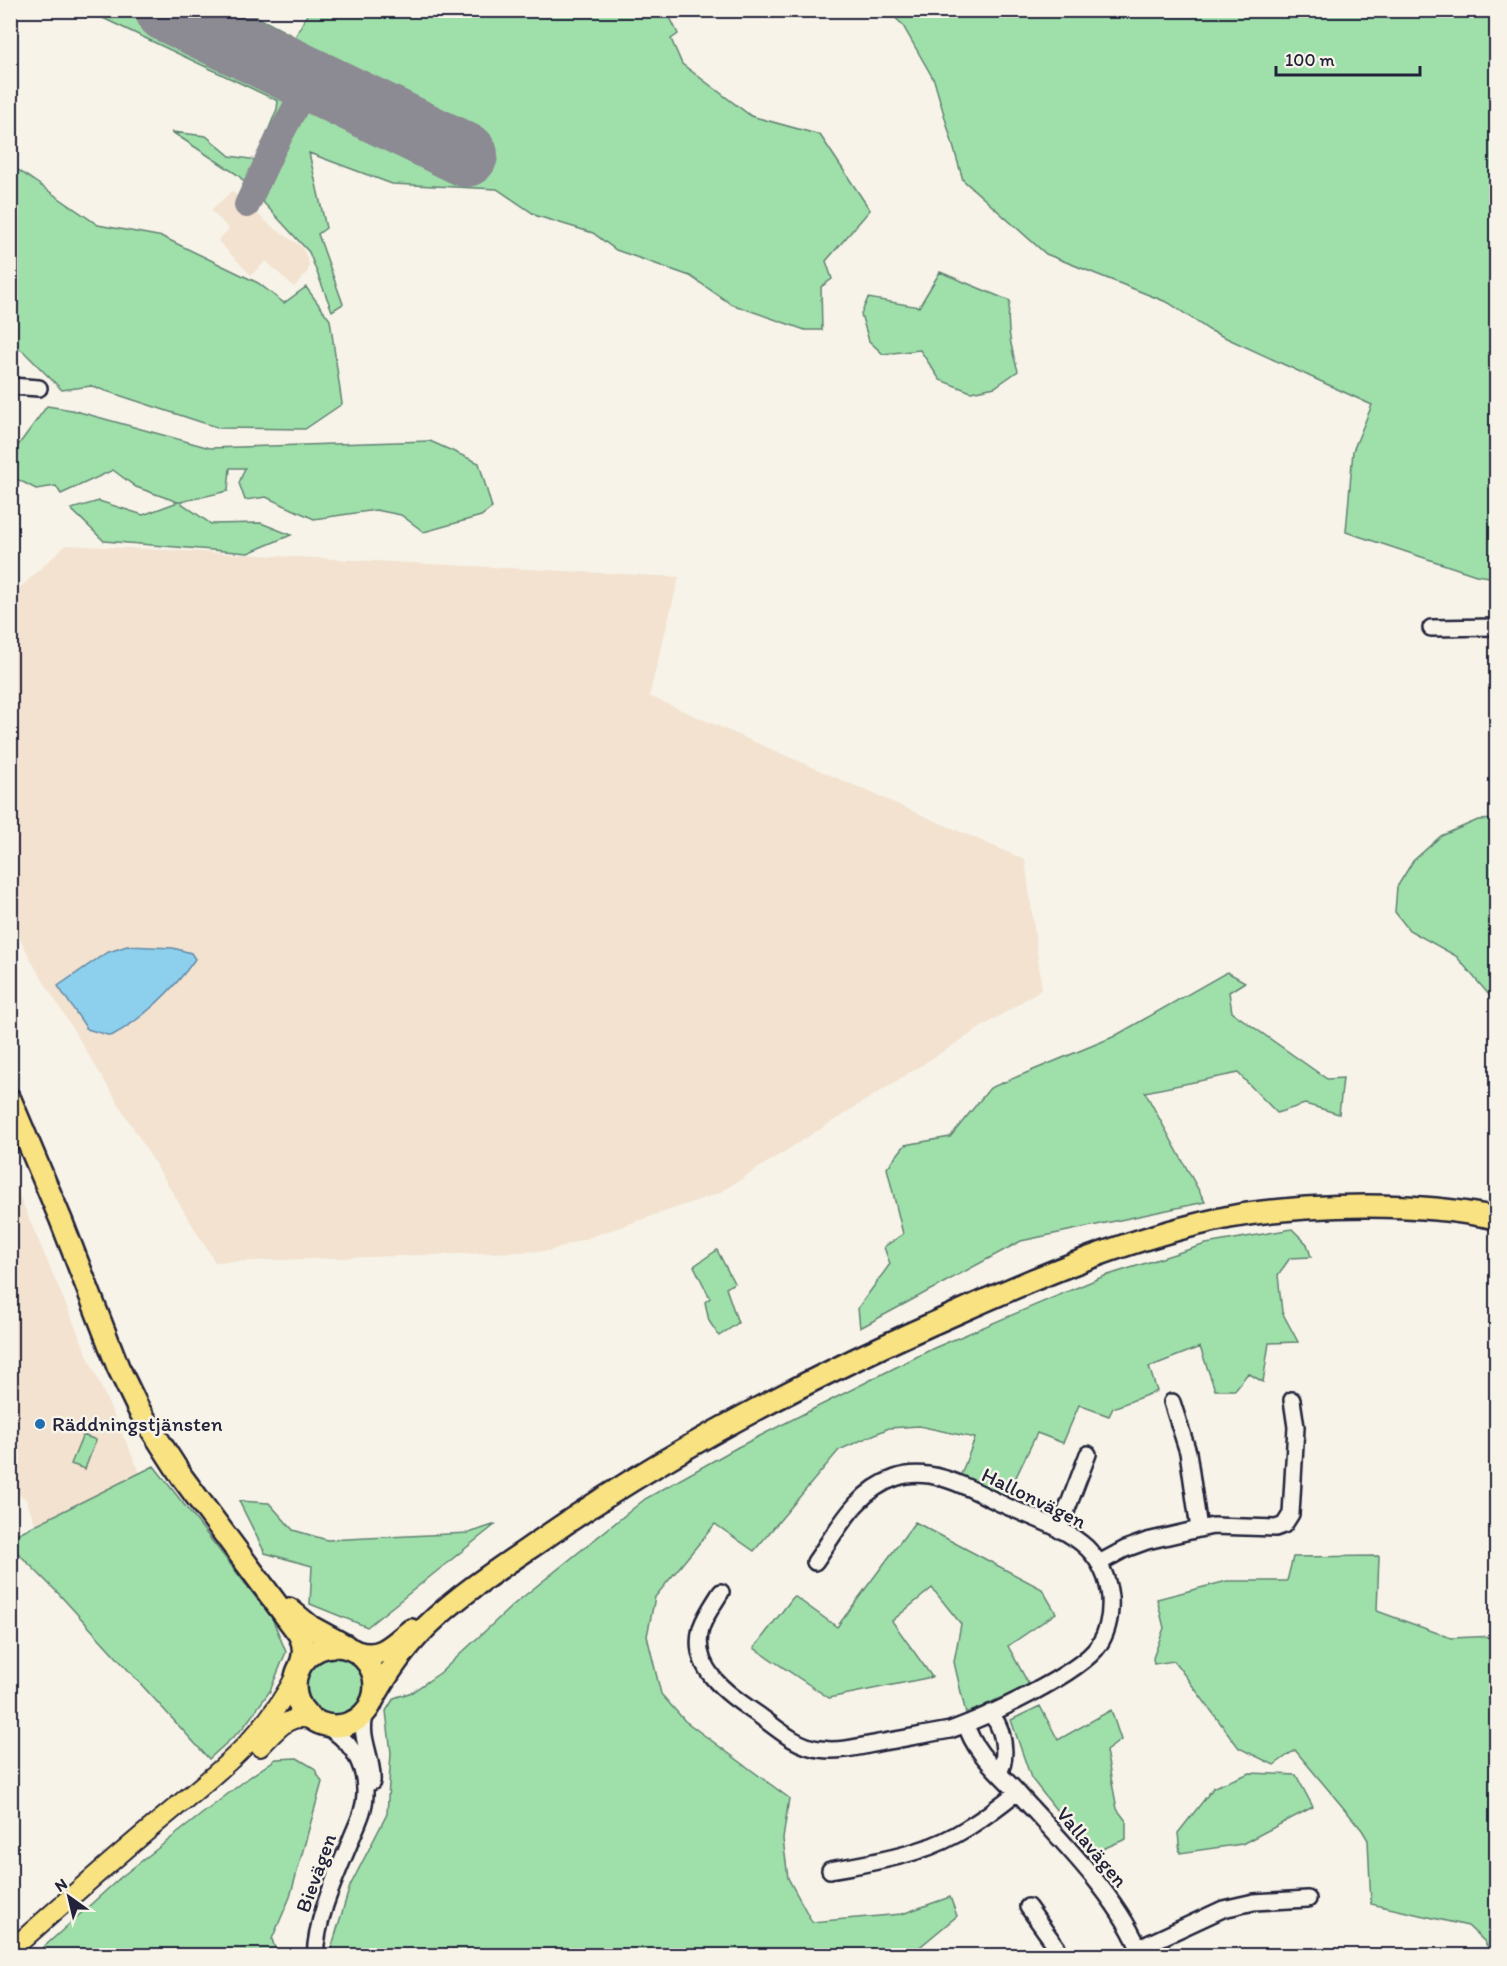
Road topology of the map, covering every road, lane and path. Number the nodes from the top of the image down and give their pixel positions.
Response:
1 (10, 386) edge
2 (39, 388) dead end
3 (1497, 627) edge
4 (1431, 628) dead end
5 (10, 1099) edge
6 (1497, 1218) edge
7 (1292, 1400) dead end
8 (1172, 1402) dead end
9 (1088, 1454) dead end
10 (1199, 1529) junction
11 (1059, 1530) junction
12 (815, 1562) dead end
13 (1099, 1563) junction
14 (266, 1590) junction
15 (721, 1592) dead end
16 (465, 1593) junction
17 (353, 1650) junction
18 (299, 1668) junction
19 (370, 1706) junction
20 (990, 1713) junction
21 (318, 1722) junction
22 (966, 1724) junction
23 (999, 1772) junction
24 (1017, 1792) junction
25 (363, 1807) junction
26 (830, 1870) dead end
27 (1308, 1899) dead end
28 (1028, 1907) dead end
29 (10, 1951) edge
30 (1141, 1952) edge
31 (18, 1956) edge
32 (315, 1956) edge
33 (1063, 1956) edge

1 - 2 street
3 - 4 street
5 - 14 highway
6 - 16 highway
7 - 10 street
8 - 10 street
9 - 11 street
10 - 13 street
11 - 12 street, Hallonvägen
11 - 13 street, Hallonvägen
13 - 20 street, Hallonvägen
14 - 17 highway
14 - 18 highway
15 - 22 street, Hallonvägen
16 - 17 highway
16 - 19 highway
17 - 18 highway
17 - 19 highway
18 - 21 highway
18 - 29 main road
19 - 21 highway
19 - 25 street, Bievägen
20 - 22 street, Hallonvägen
20 - 23 street
21 - 25 street, Bievägen
21 - 31 main road
22 - 23 street, Vallavägen
23 - 24 street, Vallavägen
24 - 26 street
24 - 30 street, Vallavägen
25 - 32 street, Bievägen
27 - 30 street
28 - 33 street

